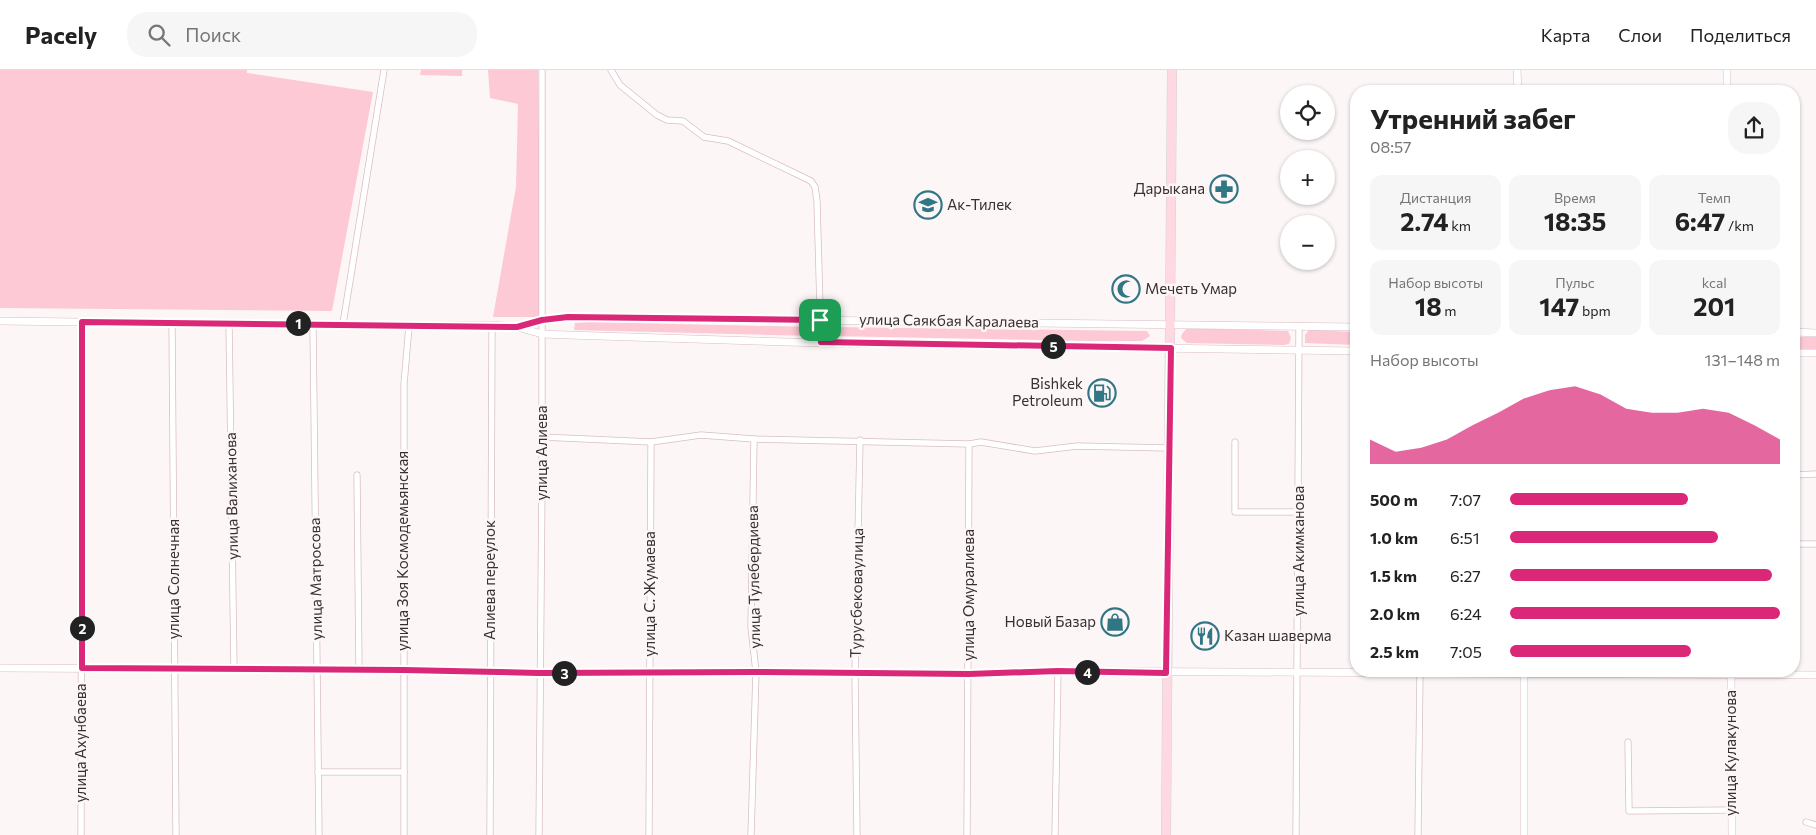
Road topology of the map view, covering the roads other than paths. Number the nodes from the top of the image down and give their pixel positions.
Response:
1 (384, 70) edge
2 (542, 70) edge
3 (611, 70) edge
4 (1172, 70) edge
5 (1517, 70) edge
6 (1727, 70) edge
7 (1518, 85) edge
8 (1727, 85) edge
9 (542, 320) junction
10 (820, 320) junction
11 (0, 321) edge
12 (82, 322) junction
13 (172, 322) junction
14 (230, 323) junction
15 (313, 324) junction
16 (343, 324) junction
17 (1170, 324) junction
18 (492, 325) junction
19 (409, 326) junction
20 (1299, 326) junction
21 (517, 327) junction
22 (1350, 327) edge
23 (1800, 332) edge
24 (1816, 333) edge
25 (542, 334) junction
26 (821, 342) junction
27 (1171, 348) junction
28 (1298, 351) junction
29 (1350, 351) edge
30 (1800, 353) edge
31 (1816, 353) edge
32 (542, 437) junction
33 (754, 439) junction
34 (860, 440) junction
35 (650, 442) junction
36 (1235, 442) dead end
37 (969, 444) junction
38 (1168, 448) junction
39 (1816, 474) edge
40 (358, 475) dead end
41 (1800, 475) edge
42 (1299, 512) junction
43 (1800, 544) edge
44 (1816, 544) edge
45 (0, 668) edge
46 (82, 668) junction
47 (175, 669) junction
48 (234, 669) junction
49 (317, 670) junction
50 (359, 670) junction
51 (403, 670) junction
52 (1058, 671) junction
53 (490, 672) junction
54 (756, 672) junction
55 (1298, 672) junction
56 (1350, 672) edge
57 (539, 673) junction
58 (650, 673) junction
59 (1166, 673) junction
60 (855, 674) junction
61 (969, 674) junction
62 (1800, 674) edge
63 (1816, 675) edge
64 (1420, 677) edge
65 (1524, 677) edge
66 (1731, 677) edge
67 (1628, 742) dead end
68 (318, 772) junction
69 (404, 772) junction
70 (1732, 810) junction
71 (1806, 822) dead end
72 (1816, 824) edge
73 (81, 835) edge
74 (176, 835) edge
75 (319, 835) edge
76 (404, 835) edge
77 (490, 835) edge
78 (539, 835) edge
79 (649, 835) edge
80 (750, 835) edge
81 (857, 835) edge
82 (967, 835) edge
83 (1055, 835) edge
84 (1166, 835) edge
85 (1296, 835) edge
86 (1418, 835) edge
87 (1524, 835) edge
88 (1732, 835) edge

1 - 16 street
2 - 9 street, улица Алиева
3 - 10 street
4 - 17 main road
5 - 7 street
6 - 8 street
9 - 10 street, улица Саякбая Каралаева
9 - 21 street, улица Саякбая Каралаева
9 - 25 street, улица Алиева
10 - 17 street, улица Саякбая Каралаева
10 - 26 street
11 - 12 street
12 - 13 street
12 - 46 street, улица Ахунбаева
13 - 14 street
13 - 47 street, улица Солнечная
14 - 15 street
14 - 48 street, улица Валиханова
15 - 16 street
15 - 49 street, улица Матросова
16 - 19 street
17 - 20 street, улица Саякбая Каралаева
17 - 27 main road
18 - 19 street
18 - 21 street
18 - 53 street, Алиева переулок
19 - 51 street, улица Зоя Космодемьянская
20 - 22 street, улица Саякбая Каралаева
20 - 28 street, улица Акимканова
21 - 25 street, улица Саякбая Каралаева
23 - 24 street
25 - 26 street, улица Саякбая Каралаева
25 - 32 street, улица Алиева
26 - 27 street, улица Саякбая Каралаева
27 - 28 street, улица Саякбая Каралаева
27 - 38 main road
28 - 29 street, улица Саякбая Каралаева
28 - 42 street, улица Акимканова
30 - 31 street
32 - 35 street
32 - 57 street, улица Алиева
33 - 34 street
33 - 35 street
33 - 54 street, улица Тулебердиева
34 - 37 street
34 - 60 street, Турусбековаулица
35 - 58 street, улица С. Жумаева
36 - 42 street
37 - 38 street
37 - 61 street, улица Омуралиева
38 - 59 main road
39 - 41 street
40 - 50 street
42 - 55 street, улица Акимканова
43 - 44 street
45 - 46 street
46 - 47 street
46 - 73 street, улица Ахунбаева
47 - 48 street
47 - 74 street, улица Солнечная
48 - 49 street
49 - 50 street
49 - 68 street, улица Матросова
50 - 51 street
51 - 53 street
51 - 69 street, улица Зоя Космодемьянская
52 - 59 street
52 - 61 street
52 - 83 street
53 - 57 street
53 - 77 street, Алиева переулок
54 - 58 street
54 - 60 street
54 - 80 street, улица Тулебердиева
55 - 56 street
55 - 59 street
55 - 85 street, улица Акимканова
57 - 58 street
57 - 78 street, улица Алиева
58 - 79 street, улица С. Жумаева
59 - 84 main road
60 - 61 street
60 - 81 street, Турусбековаулица
61 - 82 street, улица Омуралиева
62 - 63 street
64 - 86 street
65 - 87 street
66 - 70 street, улица Кулакунова
67 - 70 street
68 - 69 street
68 - 75 street, улица Матросова
69 - 76 street, улица Зоя Космодемьянская
70 - 88 street, улица Кулакунова
71 - 72 street

